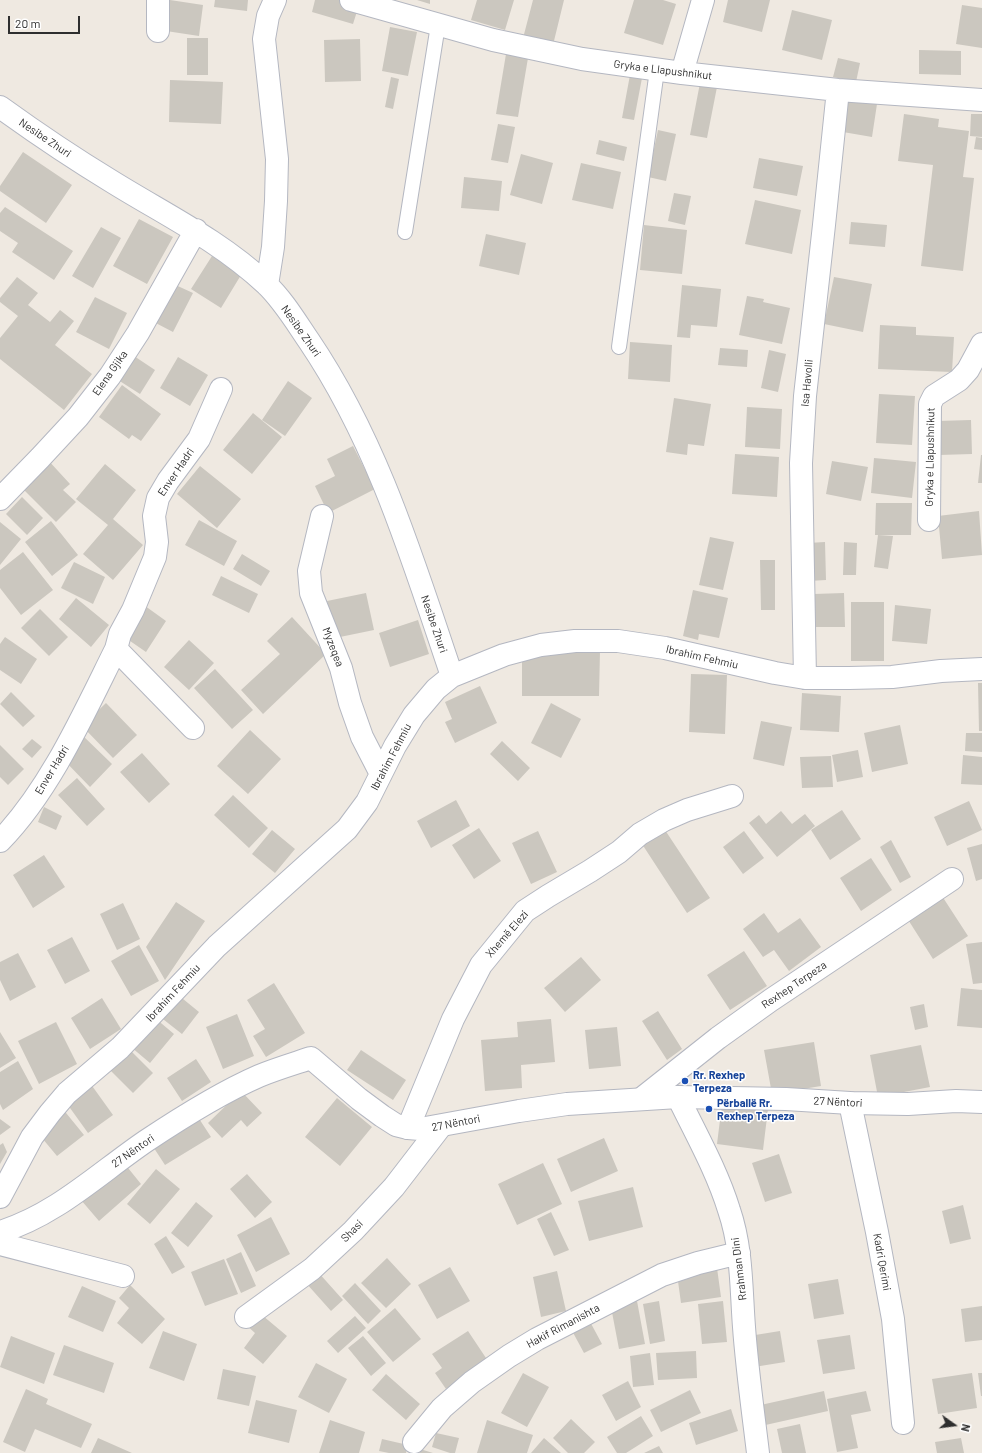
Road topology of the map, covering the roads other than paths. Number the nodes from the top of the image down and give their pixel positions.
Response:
1 (158, 0) edge
2 (275, 0) edge
3 (351, 0) edge
4 (702, 0) edge
5 (438, 25) junction
6 (158, 31) dead end
7 (657, 70) junction
8 (682, 73) junction
9 (838, 90) junction
10 (982, 100) edge
11 (0, 107) edge
12 (196, 230) junction
13 (405, 232) dead end
14 (267, 285) junction
15 (982, 344) edge
16 (618, 347) dead end
17 (221, 389) dead end
18 (0, 499) edge
19 (322, 516) dead end
20 (929, 520) dead end
21 (116, 649) junction
22 (982, 669) edge
23 (452, 676) junction
24 (805, 678) junction
25 (193, 728) dead end
26 (381, 774) junction
27 (732, 796) dead end
28 (0, 841) edge
29 (952, 879) dead end
30 (678, 1097) junction
31 (641, 1099) junction
32 (982, 1102) edge
33 (850, 1103) junction
34 (441, 1126) junction
35 (408, 1128) junction
36 (0, 1197) edge
37 (0, 1232) edge
38 (0, 1244) edge
39 (739, 1253) junction
40 (123, 1276) dead end
41 (246, 1317) dead end
42 (903, 1423) dead end
43 (414, 1442) dead end
44 (758, 1453) edge

1 - 6 street
2 - 14 street
3 - 5 street, Gryka e Llapushnikut
4 - 8 street
5 - 7 street, Gryka e Llapushnikut
5 - 13 lane
7 - 8 street, Gryka e Llapushnikut
7 - 16 lane
8 - 9 street, Gryka e Llapushnikut
9 - 10 street, Gryka e Llapushnikut
9 - 24 street, Isa Havolli
11 - 12 street, Nesibe Zhuri
12 - 14 street, Nesibe Zhuri
12 - 18 street, Elena Gjika
14 - 23 street, Nesibe Zhuri
15 - 20 street, Gryka e Llapushnikut
17 - 21 street, Enver Hadri
19 - 26 street, Myzeqea
21 - 25 street
21 - 28 street, Enver Hadri
22 - 24 street, Ibrahim Fehmiu
23 - 24 street, Ibrahim Fehmiu
23 - 26 street, Ibrahim Fehmiu
26 - 36 street, Ibrahim Fehmiu
27 - 35 street, Xhemë Elezi
29 - 31 street, Rexhep Terpeza
30 - 31 street, 27 Nëntori
30 - 33 street, 27 Nëntori
30 - 39 street, Rrahman Dini
31 - 34 street, 27 Nëntori
32 - 33 street, 27 Nëntori
33 - 42 street, Kadri Qerimi
34 - 35 street, 27 Nëntori
34 - 41 street, Shasi
35 - 37 street, 27 Nëntori
38 - 40 street
39 - 43 street, Hakif Rimanishta
39 - 44 street, Rrahman Dini

